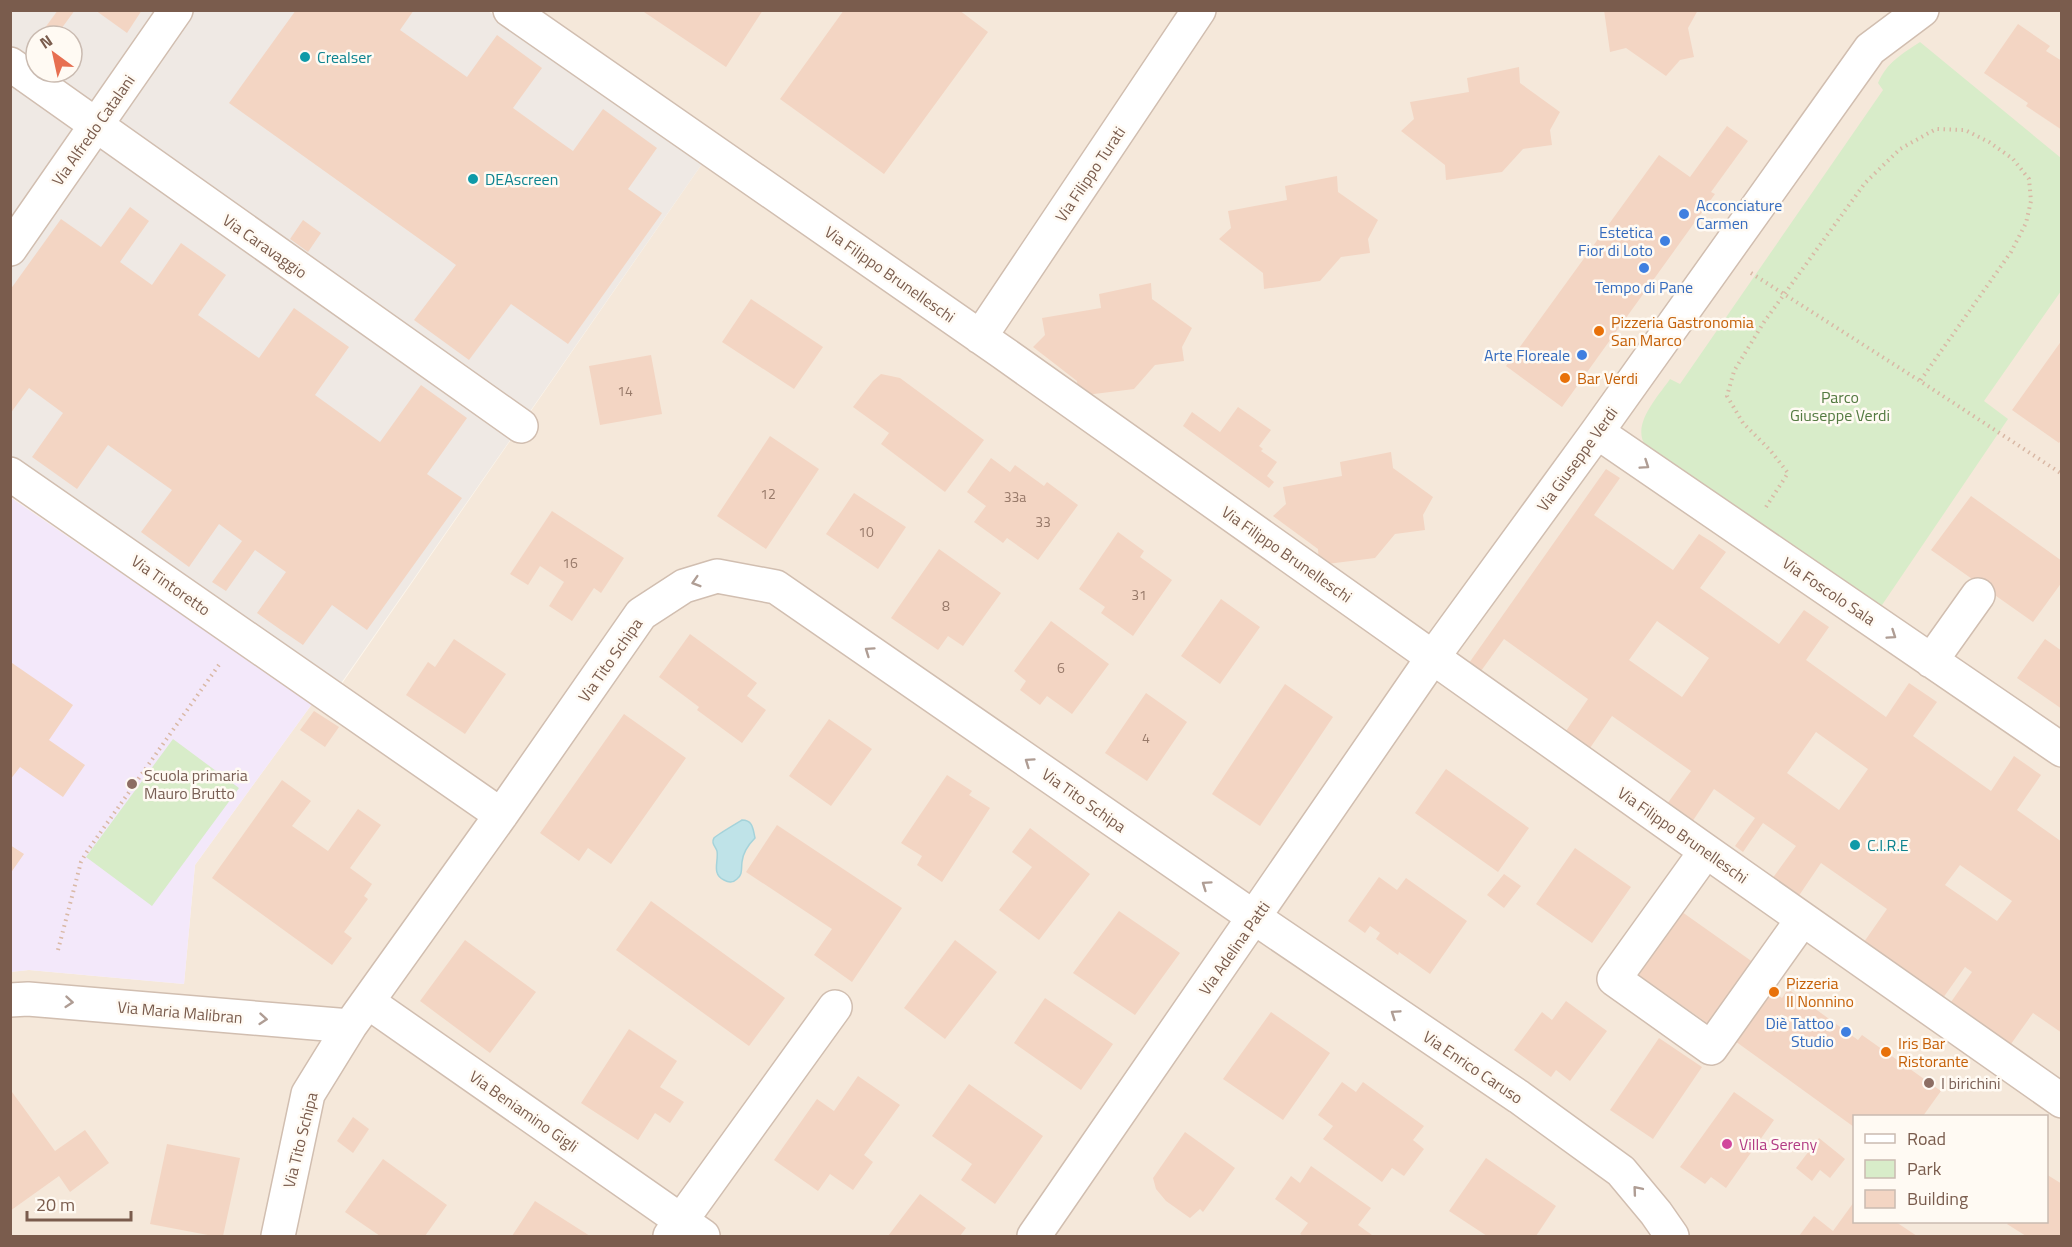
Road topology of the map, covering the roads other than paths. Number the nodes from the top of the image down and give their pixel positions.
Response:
1 (176, 10) edge
2 (510, 10) edge
3 (1922, 10) edge
4 (1193, 13) edge
5 (10, 64) edge
6 (96, 126) junction
7 (10, 249) edge
8 (980, 338) junction
9 (521, 426) dead end
10 (1597, 432) junction
11 (10, 474) edge
12 (1978, 595) dead end
13 (1433, 657) junction
14 (1931, 661) junction
15 (2061, 750) edge
16 (501, 815) junction
17 (1706, 851) junction
18 (1254, 918) junction
19 (1803, 920) junction
20 (10, 1000) edge
21 (835, 1007) dead end
22 (359, 1014) junction
23 (2061, 1101) edge
24 (685, 1231) edge
25 (278, 1236) edge
26 (1034, 1236) edge
27 (1672, 1236) edge

1 - 6 street, Via Alfredo Catalani
2 - 8 street, Via Filippo Brunelleschi
3 - 10 street, Via Giuseppe Verdi
4 - 8 street, Via Filippo Turati
5 - 6 street, Via Caravaggio
6 - 7 street, Via Alfredo Catalani
6 - 9 street, Via Caravaggio
8 - 13 street, Via Filippo Brunelleschi
10 - 13 street, Via Giuseppe Verdi
10 -> 14 street, Via Foscolo Sala
11 - 16 street, Via Tintoretto
12 - 14 street
13 - 17 street, Via Filippo Brunelleschi
13 - 18 street, Via Adelina Patti
14 - 15 street, Via Foscolo Sala
18 -> 16 street, Via Tito Schipa
16 - 22 street, Via Tito Schipa
17 - 19 street, Via Filippo Brunelleschi
17 - 19 street
18 - 26 street, Via Adelina Patti
27 -> 18 street, Via Enrico Caruso
19 - 23 street, Via Filippo Brunelleschi
20 -> 22 street, Via Maria Malibran
21 - 24 street, Via Beniamino Gigli
22 - 24 street, Via Beniamino Gigli
22 - 25 street, Via Tito Schipa

